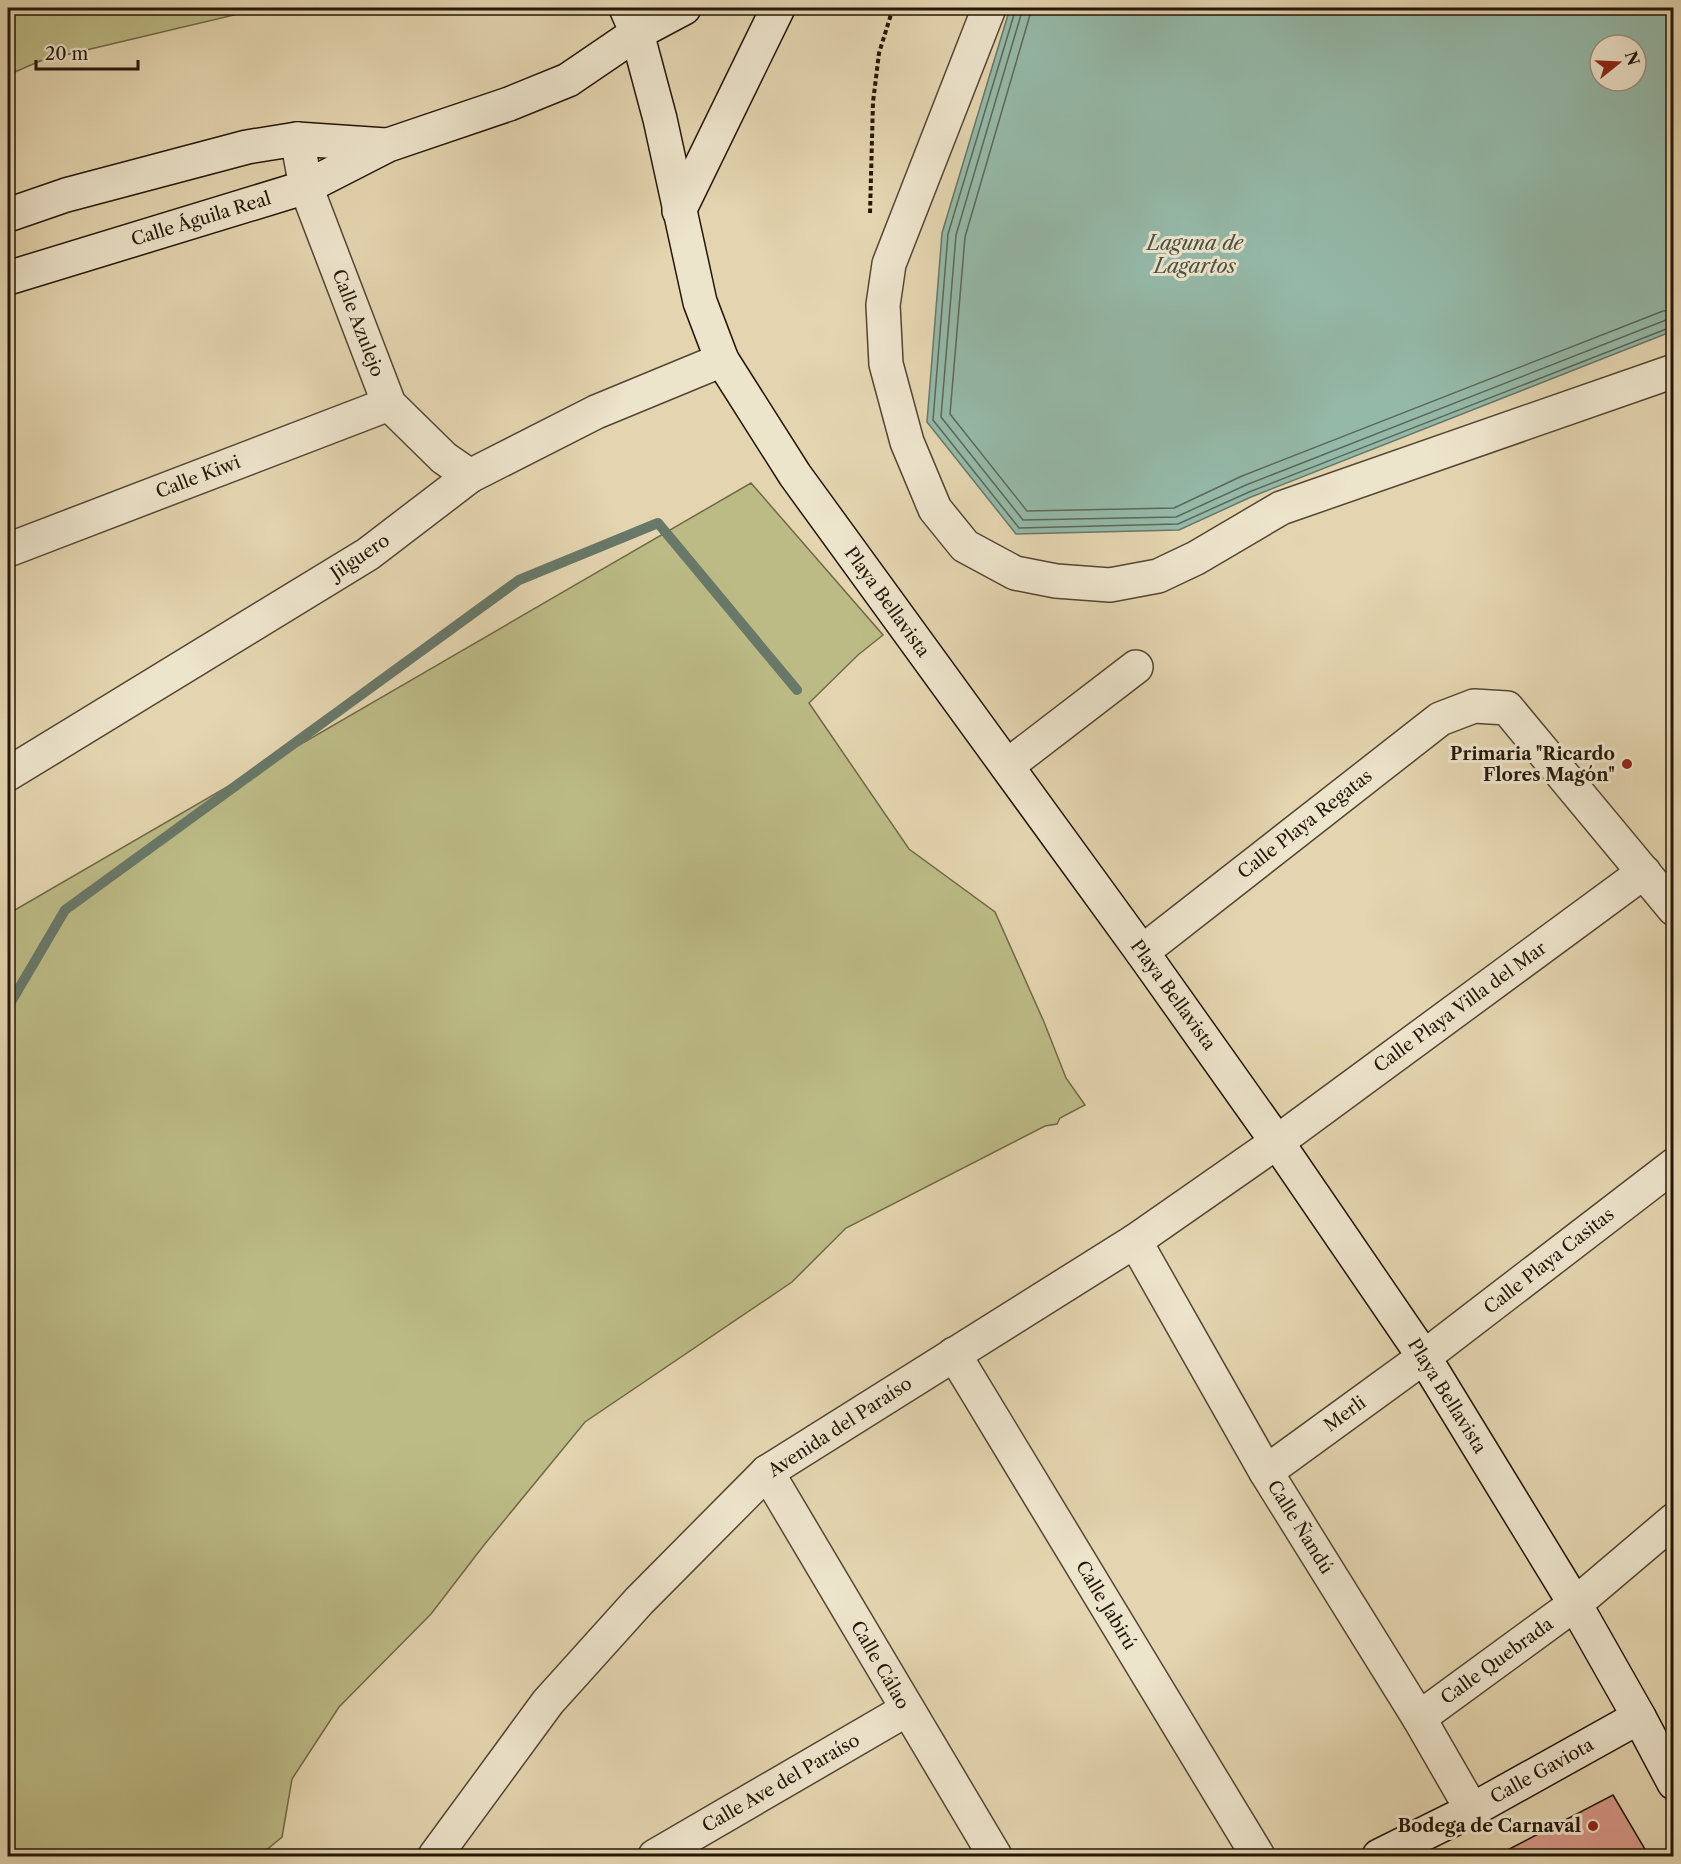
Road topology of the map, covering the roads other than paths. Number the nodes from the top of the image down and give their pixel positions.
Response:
1 (684, 8) edge
2 (778, 8) edge
3 (989, 8) edge
4 (632, 20) edge
5 (297, 139) junction
6 (388, 145) junction
7 (306, 188) junction
8 (679, 211) junction
9 (8, 215) edge
10 (8, 278) edge
11 (722, 360) junction
12 (1674, 372) edge
13 (389, 404) junction
14 (470, 476) junction
15 (8, 550) edge
16 (1136, 667) dead end
17 (1007, 766) junction
18 (8, 774) edge
19 (1644, 872) junction
20 (1674, 909) edge
21 (1142, 952) junction
22 (1277, 1142) junction
23 (1674, 1165) edge
24 (1135, 1241) junction
25 (954, 1354) junction
26 (1424, 1357) junction
27 (767, 1472) junction
28 (1266, 1472) junction
29 (1674, 1520) edge
30 (1575, 1605) junction
31 (906, 1710) junction
32 (1639, 1717) junction
33 (1419, 1718) junction
34 (1674, 1783) edge
35 (1472, 1810) junction
36 (435, 1857) edge
37 (655, 1857) edge
38 (995, 1857) edge
39 (1258, 1857) edge
40 (1379, 1857) edge

1 - 4 street, Calle Águila Real
2 - 8 street
3 - 12 street
4 - 6 street, Calle Águila Real
4 - 8 street, Playa Bellavista
5 - 6 street, Calle Águila Real
5 - 7 street, Calle Azulejo
5 - 9 street, Calle Águila Real
6 - 7 street, Calle Águila Real
7 - 10 street, Calle Águila Real
7 - 13 street, Calle Azulejo
8 - 11 street, Playa Bellavista
11 - 14 street, Jilguero
11 - 17 street, Playa Bellavista
13 - 14 street, Calle Azulejo
13 - 15 street, Calle Kiwi
14 - 18 street, Jilguero
16 - 17 street
17 - 21 street, Playa Bellavista
19 - 20 street
19 - 21 street, Calle Playa Regatas
19 - 22 street, Calle Playa Villa del Mar
21 - 22 street, Playa Bellavista
22 - 24 street, Avenida del Paraíso
22 - 26 street, Playa Bellavista
23 - 26 street, Calle Playa Casitas
24 - 25 street, Avenida del Paraíso
24 - 28 street, Calle Ñandú
25 - 27 street, Avenida del Paraíso
25 - 39 street, Calle Jabirú
26 - 28 street, Merli
26 - 30 street, Playa Bellavista
27 - 31 street, Calle Cálao
27 - 36 street, Avenida del Paraíso
28 - 33 street, Calle Ñandú
29 - 30 street, Calle Quebrada
30 - 32 street, Playa Bellavista
30 - 33 street, Calle Quebrada
31 - 37 street, Calle Ave del Paraíso
31 - 38 street, Calle Cálao
32 - 34 street, Playa Bellavista
32 - 35 street, Calle Gaviota
33 - 35 street, Calle Ñandú
35 - 40 street, Calle Gaviota

